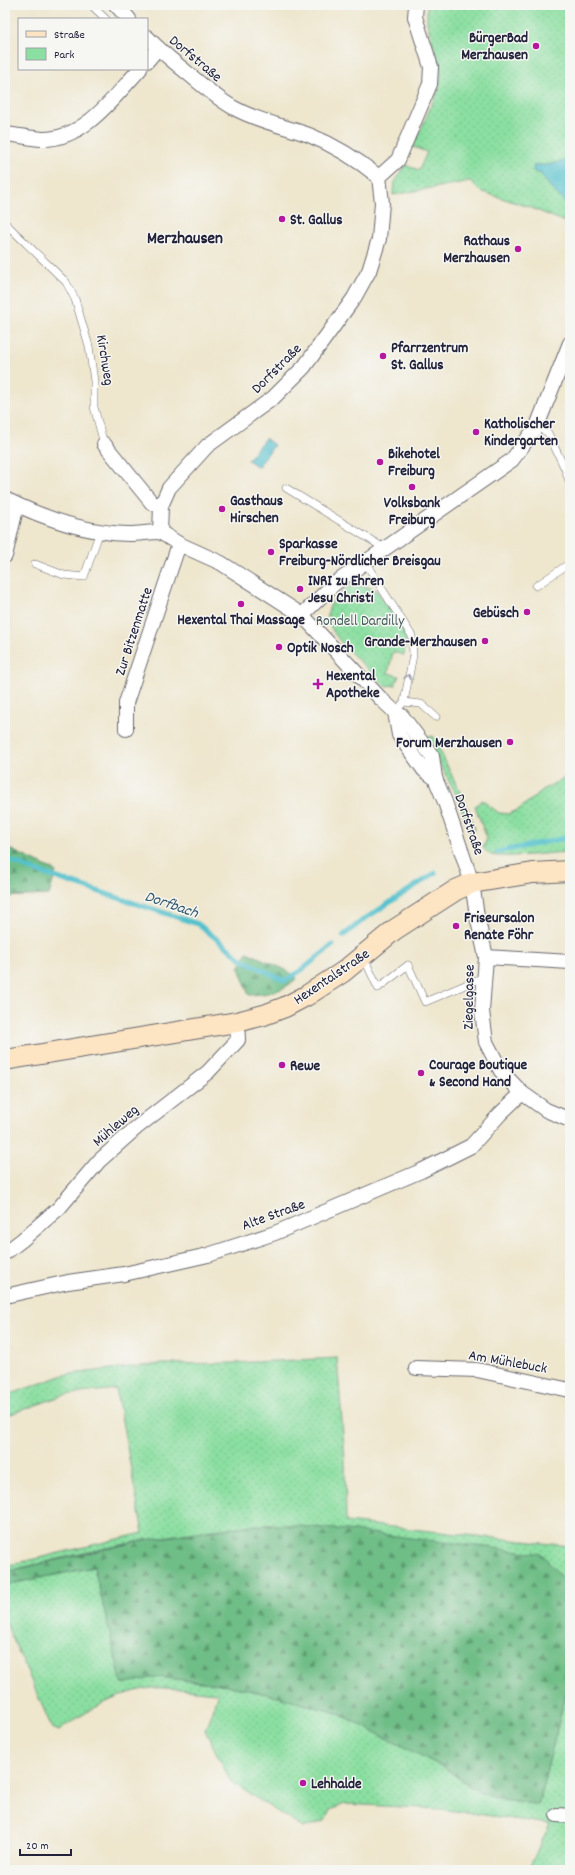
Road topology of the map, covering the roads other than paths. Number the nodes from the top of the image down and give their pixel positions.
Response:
1 (91, 5) edge
2 (116, 5) edge
3 (416, 5) edge
4 (105, 18) edge
5 (128, 18) edge
6 (148, 38) edge
7 (158, 48) junction
8 (148, 60) edge
9 (139, 70) edge
10 (5, 134) edge
11 (379, 177) junction
12 (5, 223) edge
13 (570, 343) edge
14 (537, 426) junction
15 (104, 444) joint
16 (568, 468) edge
17 (570, 484) edge
18 (286, 488) dead end
19 (11, 502) edge
20 (161, 506) junction
21 (100, 531) junction
22 (160, 532) junction
23 (178, 544) junction
24 (384, 548) junction
25 (5, 556) edge
26 (365, 562) junction
27 (35, 564) dead end
28 (570, 564) edge
29 (536, 586) dead end
30 (302, 615) junction
31 (399, 707) junction
32 (436, 717) dead end
33 (126, 729) dead end
34 (570, 871) edge
35 (472, 882) junction
36 (363, 956) junction
37 (486, 957) junction
38 (570, 962) edge
39 (484, 977) junction
40 (237, 1022) junction
41 (5, 1060) edge
42 (522, 1093) junction
43 (570, 1120) edge
44 (5, 1253) edge
45 (5, 1296) edge
46 (416, 1368) dead end
47 (570, 1390) edge

1 - 4 lane
2 - 5 street
3 - 11 street
6 - 7 street, Dorfstraße
7 - 8 street
7 - 11 street, Dorfstraße
9 - 10 street
11 - 20 street, Dorfstraße
12 - 15 lane, Kirchweg
13 - 14 street
14 - 16 lane
14 - 24 street
15 - 20 street, Kirchweg
16 - 17 lane
18 - 24 lane
19 - 21 street
19 - 25 street
20 - 22 street, Dorfstraße
21 - 22 street
21 - 27 lane
22 - 23 street, Dorfstraße
23 - 30 street, Dorfstraße
23 - 33 street, Zur Bitzenmatte
24 - 26 street
26 - 30 street
31 -> 26 lane
28 - 29 lane
30 - 31 street, Dorfstraße
31 - 32 lane
31 - 35 street, Dorfstraße
34 - 35 main road, Hexentalstraße
35 - 36 main road, Hexentalstraße
35 - 37 street, Ziegelgasse
36 - 39 lane
36 - 40 main road, Hexentalstraße
37 - 38 street
37 - 39 street, Ziegelgasse
39 - 42 street, Ziegelgasse
40 - 41 main road, Hexentalstraße
40 - 44 street, Mühleweg
42 - 43 street, Ziegelgasse
42 - 45 street, Alte Straße
46 - 47 street, Am Mühlebuck

